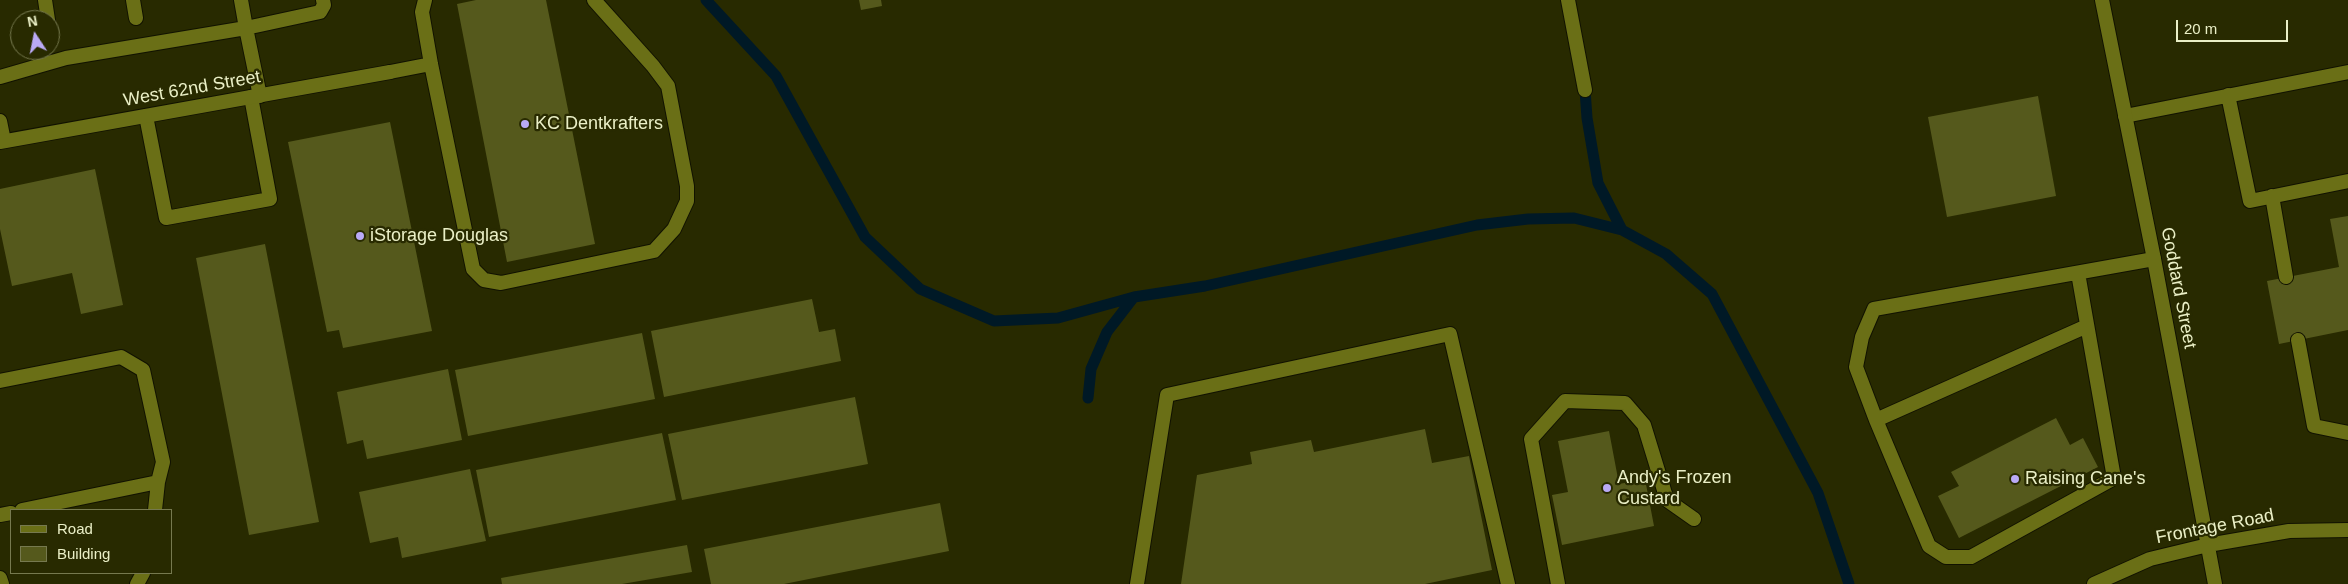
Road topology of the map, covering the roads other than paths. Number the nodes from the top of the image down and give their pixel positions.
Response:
1 (133, 0) edge
2 (241, 0) edge
3 (323, 0) edge
4 (425, 0) edge
5 (594, 0) edge
6 (1568, 0) edge
7 (2102, 0) edge
8 (136, 18) dead end
9 (246, 28) junction
10 (431, 64) junction
11 (2348, 72) edge
12 (0, 77) edge
13 (1585, 90) dead end
14 (256, 96) junction
15 (2228, 96) junction
16 (146, 116) junction
17 (2124, 116) junction
18 (0, 121) edge
19 (2, 141) edge
20 (2348, 181) edge
21 (2272, 196) junction
22 (2154, 259) junction
23 (2078, 273) junction
24 (2286, 278) dead end
25 (2087, 326) junction
26 (2298, 340) dead end
27 (0, 381) edge
28 (1876, 420) junction
29 (2348, 433) edge
30 (158, 482) junction
31 (27, 509) edge
32 (155, 509) edge
33 (1694, 519) dead end
34 (2348, 530) edge
35 (2208, 545) junction
36 (0, 578) edge
37 (2, 584) edge
38 (1137, 584) edge
39 (1508, 584) edge
40 (1558, 584) edge
41 (2094, 584) edge
42 (2215, 584) edge

1 - 8 street
2 - 9 street
3 - 9 street
4 - 10 street
5 - 10 street
6 - 13 street
7 - 17 street, Goddard Street
9 - 12 street
9 - 14 street
10 - 14 street, West 62nd Street
11 - 15 street
14 - 16 street, West 62nd Street
14 - 16 street
15 - 17 street
15 - 21 street
16 - 19 street, West 62nd Street
17 - 22 street, Goddard Street
18 - 19 street
20 - 21 street
21 - 24 street
22 - 23 street
22 - 35 street, Goddard Street
23 - 25 street
23 - 28 street
25 - 28 street
25 - 28 street
26 - 29 street
27 - 30 street
30 - 31 street
30 - 32 street
33 - 40 street
34 - 35 street, Frontage Road
35 - 41 street, Frontage Road
35 - 42 street, Goddard Street
36 - 37 street
38 - 39 street

